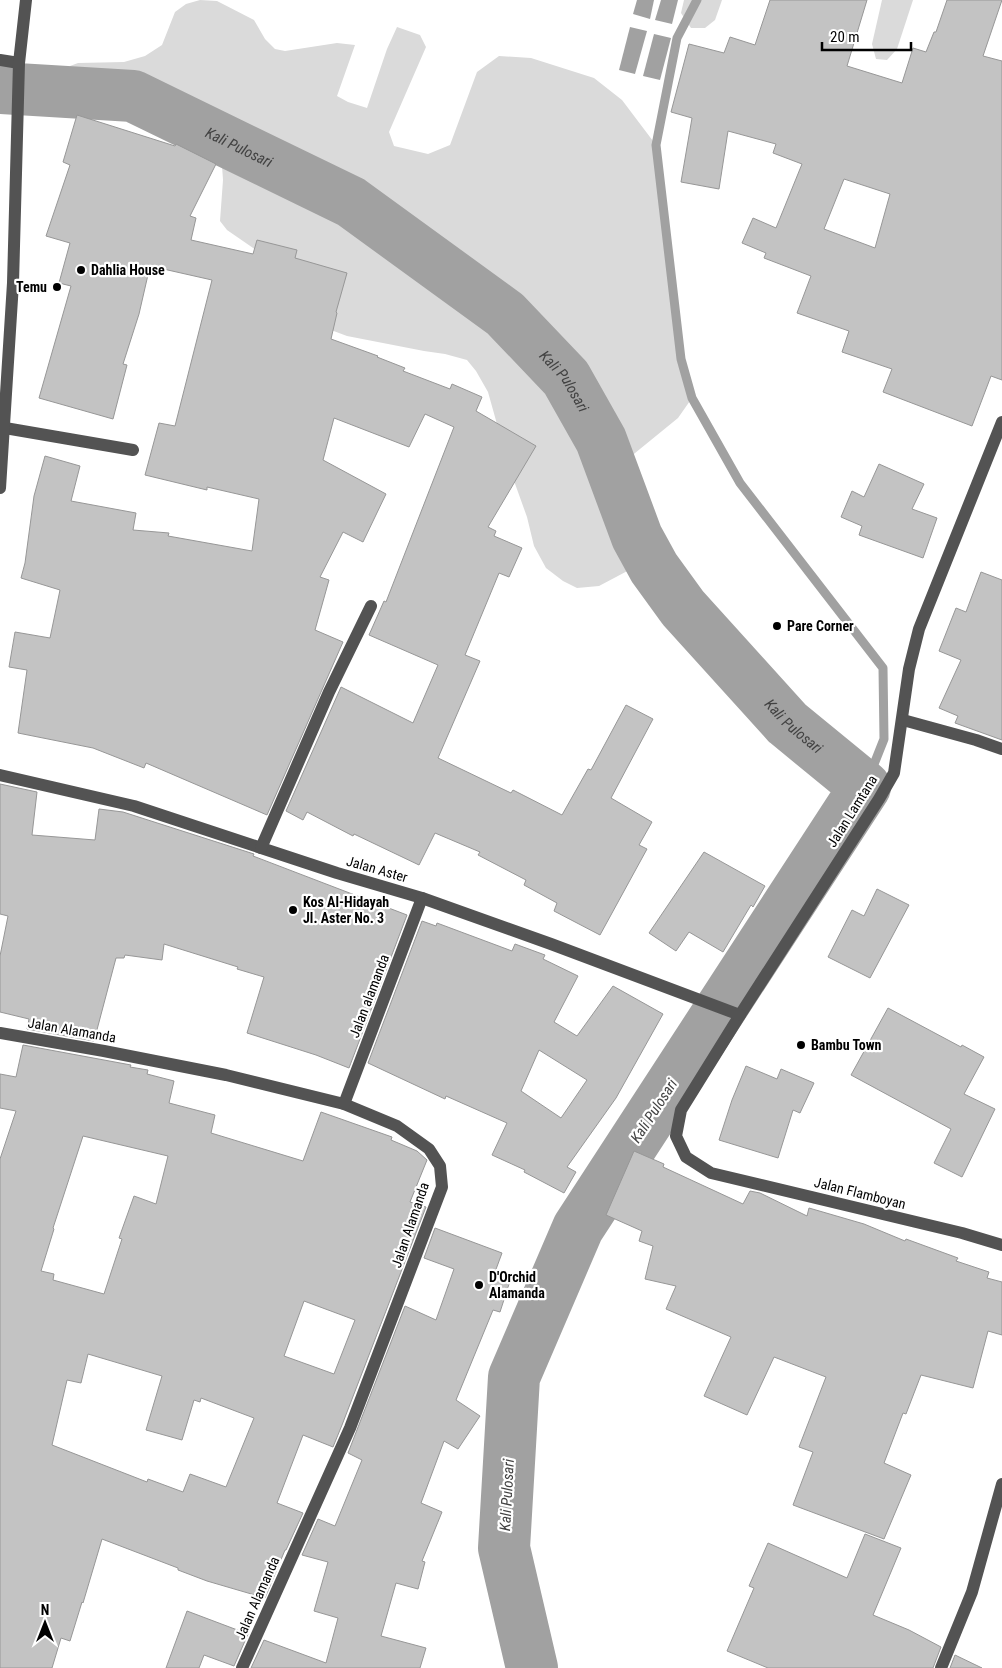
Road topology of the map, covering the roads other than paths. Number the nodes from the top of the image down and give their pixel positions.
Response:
1 (26, 0) edge
2 (0, 60) edge
3 (19, 63) junction
4 (1002, 422) edge
5 (4, 428) junction
6 (132, 450) dead end
7 (0, 488) edge
8 (371, 606) dead end
9 (903, 720) junction
10 (1002, 749) edge
11 (0, 775) edge
12 (261, 848) junction
13 (422, 898) junction
14 (740, 1015) junction
15 (0, 1033) edge
16 (344, 1104) junction
17 (711, 1173) joint
18 (1002, 1245) edge
19 (1002, 1484) edge
20 (242, 1668) edge
21 (941, 1668) edge

1 - 3 street
2 - 3 street
3 - 5 street
4 - 9 street, Jalan Lamtana
5 - 6 street
5 - 7 street
8 - 12 street
9 - 10 street
9 - 14 street, Jalan Lamtana
11 - 12 street, Jalan Aster
12 - 13 street, Jalan Aster
13 - 14 street, Jalan Aster
13 - 16 street, Jalan alamanda
14 - 17 street, Jalan Lamtana
15 - 16 street, Jalan Alamanda
16 - 20 street, Jalan Alamanda
17 - 18 street, Jalan Flamboyan
19 - 21 street

